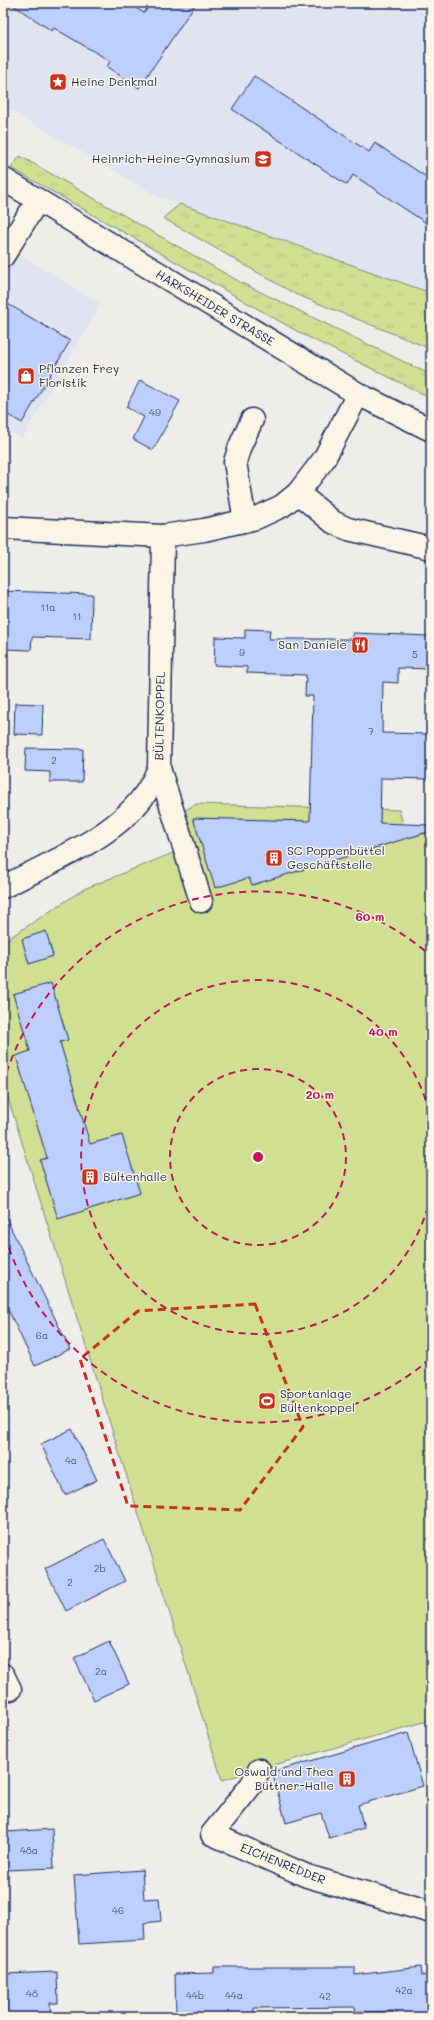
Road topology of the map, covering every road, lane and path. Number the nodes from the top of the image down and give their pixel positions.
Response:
1 (3, 179) edge
2 (38, 200) junction
3 (3, 256) edge
4 (358, 394) junction
5 (252, 420) dead end
6 (431, 430) edge
7 (298, 493) junction
8 (245, 521) junction
9 (3, 528) edge
10 (163, 536) junction
11 (431, 548) edge
12 (159, 768) junction
13 (3, 887) edge
14 (201, 901) dead end
15 (259, 1770) dead end
16 (422, 1910) edge

1 - 2 street, HARKSHEIDER STRASSE
2 - 3 street
2 - 4 street, HARKSHEIDER STRASSE
4 - 6 street, HARKSHEIDER STRASSE
4 - 7 street
5 - 8 street
7 - 8 street
7 - 11 street
8 - 10 street
9 - 10 street
10 - 12 street, BÜLTENKOPPEL
12 - 13 street, BÜLTENKOPPEL
12 - 14 street
15 - 16 street, EICHENREDDER

